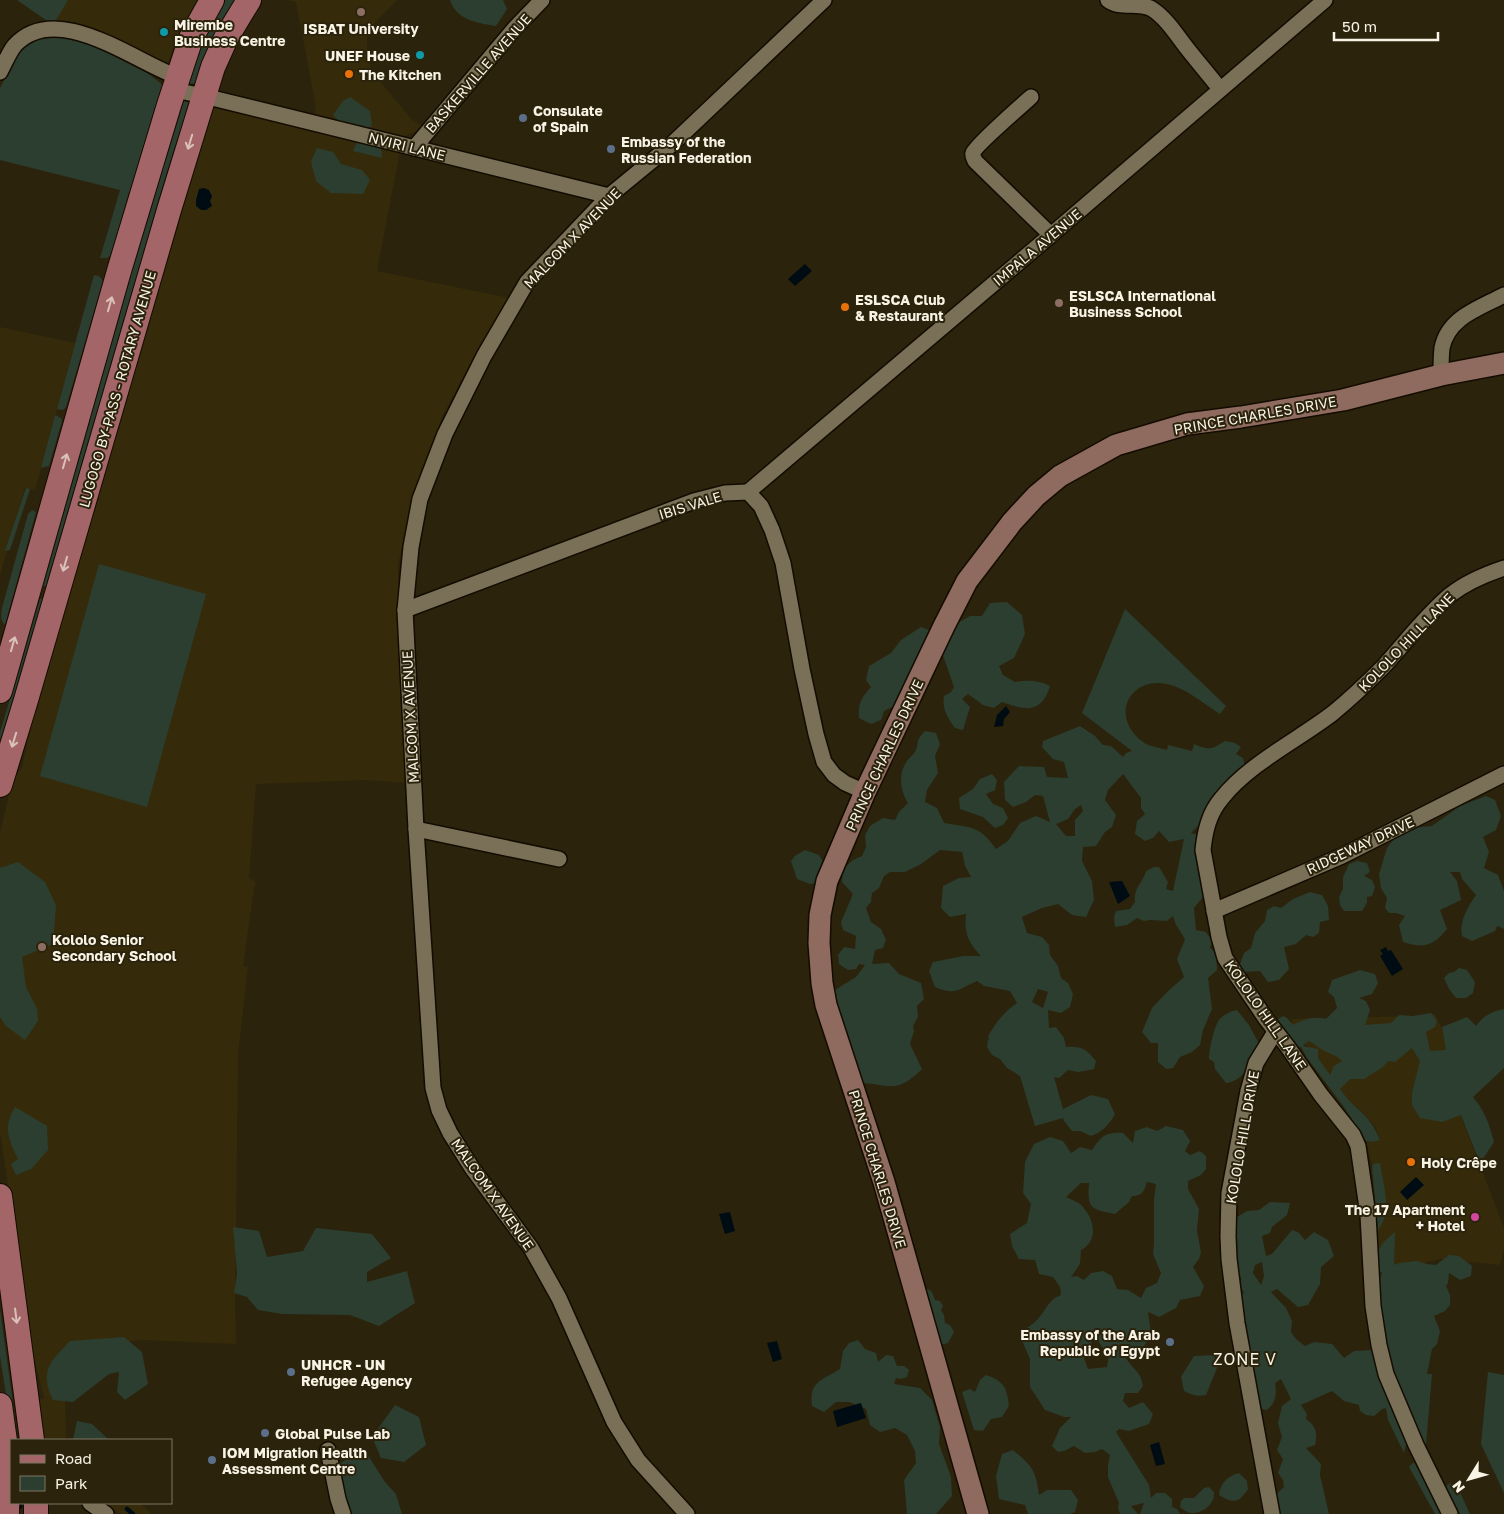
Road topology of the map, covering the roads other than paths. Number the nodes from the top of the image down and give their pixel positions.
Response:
1 (212, 0) edge
2 (248, 0) edge
3 (542, 0) edge
4 (824, 0) edge
5 (1108, 0) edge
6 (1325, 0) edge
7 (0, 72) edge
8 (176, 83) junction
9 (1220, 89) junction
10 (204, 96) junction
11 (1030, 96) dead end
12 (414, 148) junction
13 (609, 196) junction
14 (1051, 235) junction
15 (1504, 295) edge
16 (1504, 363) edge
17 (1441, 375) junction
18 (748, 492) junction
19 (1504, 568) edge
20 (28, 593) junction
21 (56, 597) junction
22 (405, 610) junction
23 (0, 691) edge
24 (1504, 774) edge
25 (0, 785) edge
26 (865, 792) junction
27 (416, 829) junction
28 (559, 859) dead end
29 (1214, 911) junction
30 (1276, 1032) junction
31 (0, 1196) edge
32 (0, 1405) edge
33 (32, 1439) edge
34 (328, 1450) dead end
35 (10, 1464) edge
36 (91, 1504) edge
37 (7, 1514) edge
38 (106, 1514) edge
39 (343, 1514) edge
40 (687, 1514) edge
41 (978, 1514) edge
42 (1272, 1514) edge
43 (1450, 1514) edge

1 - 8 main road
2 - 10 main road, LUGOGO BY-PASS - ROTARY AVENUE
3 - 12 street, BASKERVILLE AVENUE
4 - 13 street, MALCOM X AVENUE
5 - 9 street
6 - 9 street, IMPALA AVENUE
7 - 8 street, NVIRI LANE
8 - 10 street, NVIRI LANE
20 -> 8 main road
9 - 14 street, IMPALA AVENUE
10 - 12 street, NVIRI LANE
10 -> 21 main road, LUGOGO BY-PASS - ROTARY AVENUE
11 - 14 street
12 - 13 street, NVIRI LANE
13 - 22 street, MALCOM X AVENUE
14 - 18 street, IMPALA AVENUE
15 - 17 street
16 - 17 street, PRINCE CHARLES DRIVE
17 - 26 street, PRINCE CHARLES DRIVE
18 - 22 street, IBIS VALE
18 - 26 street
19 - 29 street, KOLOLO HILL LANE
20 - 21 main road
23 -> 20 main road
21 -> 25 main road, LUGOGO BY-PASS - ROTARY AVENUE
22 - 27 street, MALCOM X AVENUE
24 - 29 street, RIDGEWAY DRIVE
26 - 41 street, PRINCE CHARLES DRIVE
27 - 28 street
27 - 40 street, MALCOM X AVENUE
29 - 30 street, KOLOLO HILL LANE
30 - 42 street, KOLOLO HILL DRIVE
30 - 43 street, KOLOLO HILL LANE
31 -> 33 main road
32 - 35 main road
34 - 39 street
35 - 37 main road
36 - 38 street

